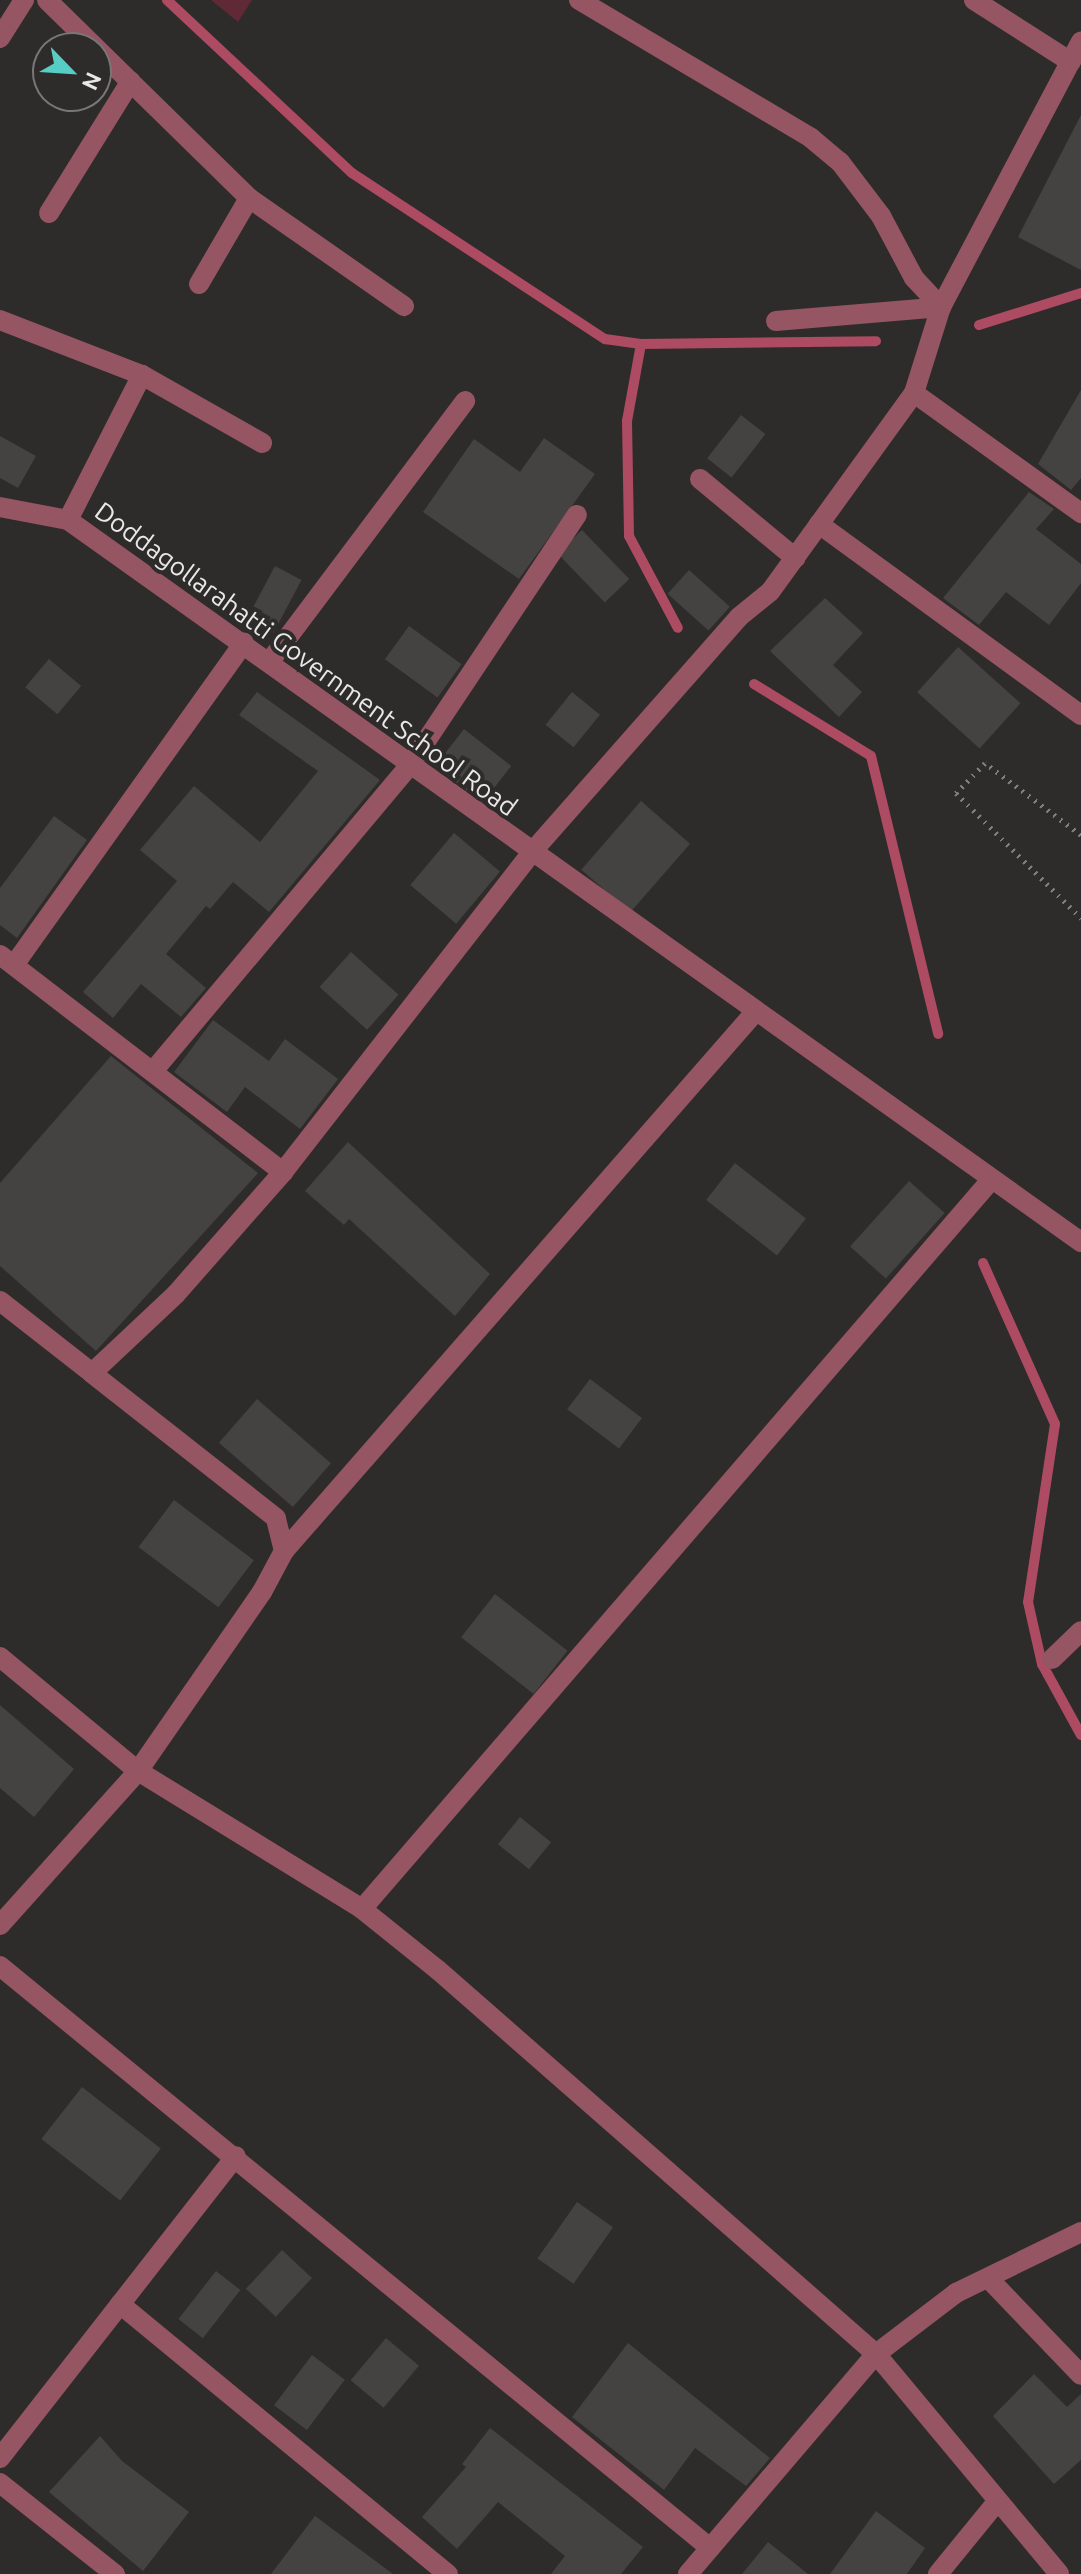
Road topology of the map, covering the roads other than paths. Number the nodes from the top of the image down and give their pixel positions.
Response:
1 (24, 0) edge
2 (47, 0) edge
3 (579, 0) edge
4 (974, 0) edge
5 (0, 38) edge
6 (1081, 42) edge
7 (1071, 62) junction
8 (131, 81) junction
9 (249, 198) junction
10 (49, 213) dead end
11 (199, 284) dead end
12 (404, 306) dead end
13 (941, 307) junction
14 (0, 320) edge
15 (776, 321) dead end
16 (142, 375) junction
17 (914, 393) junction
18 (465, 401) dead end
19 (262, 443) dead end
20 (700, 479) dead end
21 (0, 507) edge
22 (1081, 513) edge
23 (577, 515) dead end
24 (68, 520) junction
25 (819, 524) junction
26 (795, 558) junction
27 (244, 643) junction
28 (270, 661) junction
29 (1081, 715) edge
30 (412, 762) junction
31 (532, 852) junction
32 (7, 960) edge
33 (756, 1011) junction
34 (154, 1070) junction
35 (283, 1172) junction
36 (992, 1179) junction
37 (1081, 1242) edge
38 (0, 1301) edge
39 (92, 1373) junction
40 (284, 1551) junction
41 (1081, 1631) edge
42 (0, 1657) edge
43 (1052, 1659) dead end
44 (138, 1771) junction
45 (362, 1909) junction
46 (0, 1925) edge
47 (0, 1966) edge
48 (236, 2156) junction
49 (1081, 2232) edge
50 (988, 2278) junction
51 (120, 2304) junction
52 (876, 2354) junction
53 (1081, 2375) edge
54 (0, 2458) edge
55 (0, 2483) edge
56 (996, 2503) junction
57 (710, 2548) junction
58 (115, 2574) edge
59 (448, 2574) edge
60 (688, 2574) edge
61 (938, 2574) edge
62 (1059, 2574) edge

1 - 5 street
2 - 8 street
3 - 13 street
4 - 7 street
6 - 7 street
7 - 13 street
8 - 9 street
8 - 10 street
9 - 11 street
9 - 12 street
13 - 15 street
13 - 17 street
14 - 16 street
16 - 19 street
16 - 24 street
17 - 22 street
17 - 25 street
18 - 28 street
20 - 26 street
21 - 24 street, Doddagollarahatti Government School Road
23 - 30 street
24 - 27 street, Doddagollarahatti Government School Road
25 - 26 street
25 - 29 street
26 - 31 street
27 - 28 street, Doddagollarahatti Government School Road
27 - 32 street
28 - 30 street, Doddagollarahatti Government School Road
30 - 31 street, Doddagollarahatti Government School Road
30 - 34 street
31 - 33 street, Doddagollarahatti Government School Road
31 - 35 street
32 - 34 street
33 - 36 street, Doddagollarahatti Government School Road
33 - 40 street
34 - 35 street
35 - 39 street
36 - 37 street, Doddagollarahatti Government School Road
36 - 45 street
38 - 39 street
39 - 40 street
40 - 44 street
41 - 43 street
42 - 44 street
44 - 45 street
44 - 46 street
45 - 52 street
47 - 48 street
48 - 51 street
48 - 57 street
49 - 50 street
50 - 52 street
50 - 53 street
51 - 54 street
51 - 59 street
52 - 56 street
52 - 57 street
55 - 58 street
56 - 61 street
56 - 62 street
57 - 60 street

